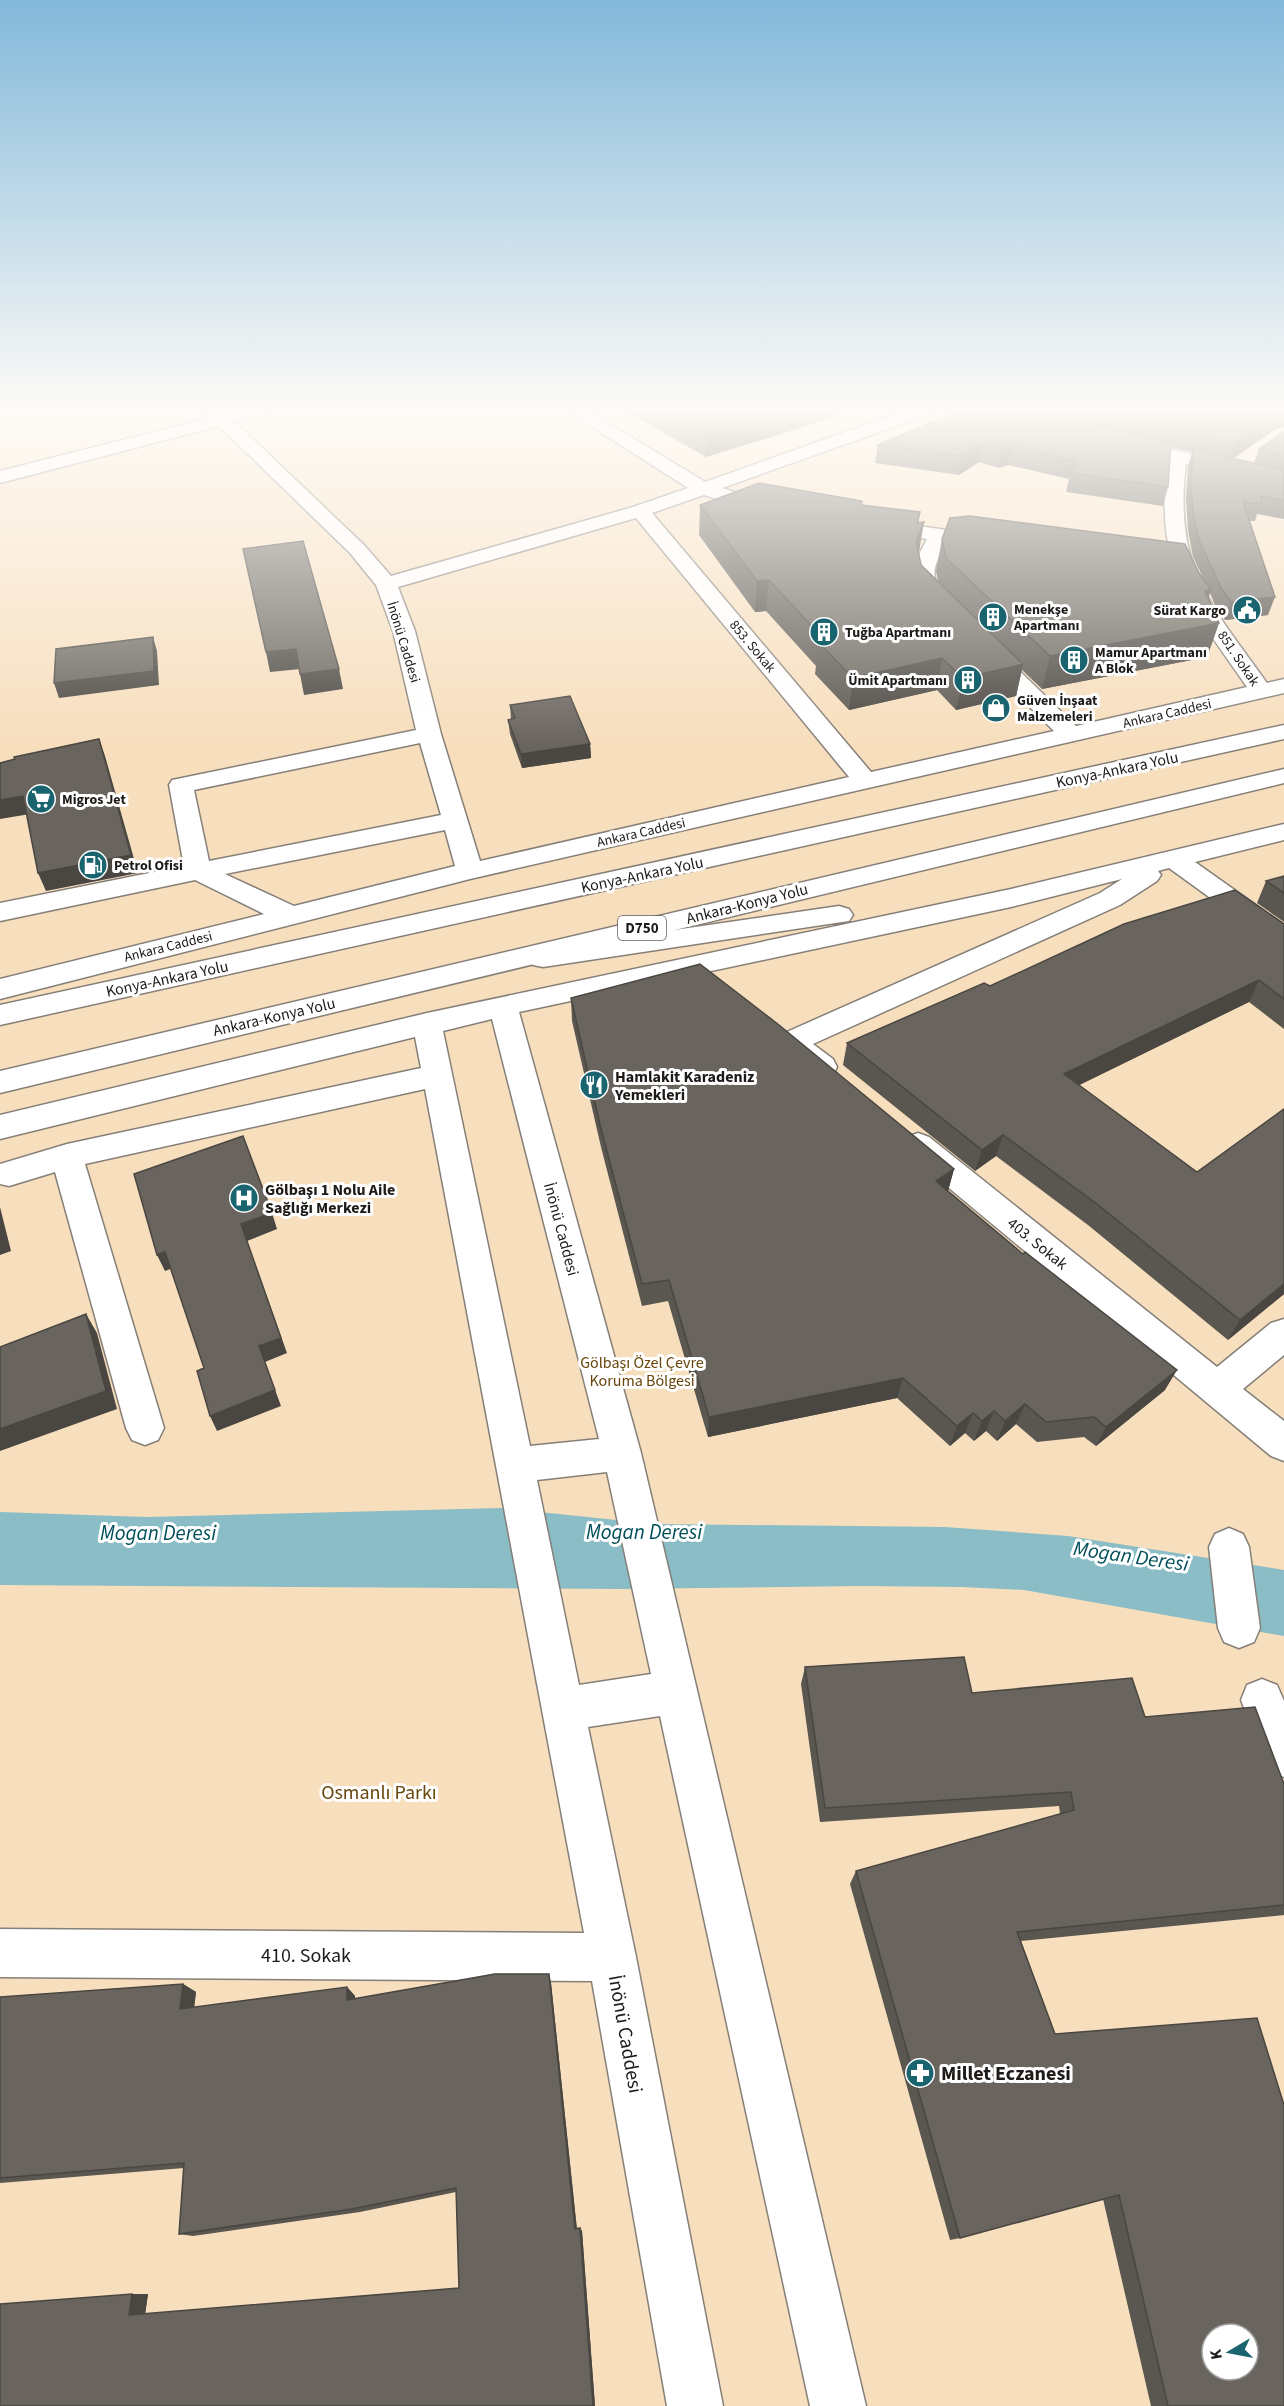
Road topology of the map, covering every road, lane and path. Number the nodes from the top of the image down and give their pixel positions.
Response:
1 (328, 521) edge
2 (604, 521) edge
3 (649, 521) edge
4 (1176, 521) edge
5 (858, 523) edge
6 (939, 535) junction
7 (1005, 544) edge
8 (1160, 562) edge
9 (1183, 564) junction
10 (386, 584) junction
11 (958, 624) edge
12 (974, 640) edge
13 (1273, 689) edge
14 (1284, 732) edge
15 (429, 734) junction
16 (1072, 735) junction
17 (1284, 776) edge
18 (866, 782) junction
19 (455, 820) junction
20 (1284, 832) edge
21 (1174, 860) junction
22 (198, 871) junction
23 (470, 871) junction
24 (1104, 876) junction
25 (0, 912) edge
26 (289, 915) junction
27 (1284, 938) edge
28 (485, 966) junction
29 (0, 989) edge
30 (503, 1006) junction
31 (0, 1015) edge
32 (427, 1023) junction
33 (437, 1075) junction
34 (0, 1082) edge
35 (847, 1087) edge
36 (893, 1125) edge
37 (0, 1127) edge
38 (67, 1156) junction
39 (9, 1173) dead end
40 (1284, 1334) edge
41 (1217, 1389) junction
42 (145, 1428) dead end
43 (1284, 1444) edge
44 (622, 1453) junction
45 (516, 1465) junction
46 (1229, 1547) dead end
47 (1239, 1628) dead end
48 (673, 1675) junction
49 (558, 1686) junction
50 (1262, 1700) dead end
51 (1284, 1755) edge
52 (0, 1953) edge
53 (612, 1957) junction
54 (695, 2406) edge
55 (838, 2406) edge

1 - 10 main road, İnönü Caddesi
2 - 10 main road
3 - 18 main road, 853. Sokak
4 - 9 main road, 851. Sokak
5 - 6 main road
6 - 7 main road
6 - 11 main road
8 - 9 main road
9 - 13 main road, 851. Sokak
10 - 15 main road, İnönü Caddesi
12 - 16 main road
13 - 16 main road, Ankara Caddesi
14 - 31 main road, Konya-Ankara Yolu
15 - 19 main road, İnönü Caddesi
15 - 22 main road
16 - 18 main road, Ankara Caddesi
17 - 28 main road, Ankara-Konya Yolu / D750
18 - 23 main road, Ankara Caddesi
19 - 22 main road
19 - 23 main road, İnönü Caddesi
20 - 21 main road
21 - 24 main road
21 - 27 main road
21 - 35 main road
22 - 25 main road
22 - 26 main road
23 - 26 main road, Ankara Caddesi
24 - 28 main road
24 - 30 main road
26 - 29 main road, Ankara Caddesi
28 - 34 main road, Ankara-Konya Yolu / D750
30 - 32 main road
30 - 44 main road, İnönü Caddesi
32 - 33 main road, İnönü Caddesi
32 - 37 main road
33 - 38 main road
33 - 45 main road, İnönü Caddesi
36 - 41 main road, 403. Sokak
38 - 39 main road
38 - 42 main road
40 - 41 main road
41 - 43 main road, 403. Sokak
44 - 45 main road
44 - 48 main road, İnönü Caddesi
45 - 49 main road, İnönü Caddesi
46 - 47 main road
48 - 49 main road
48 - 55 main road, İnönü Caddesi
49 - 53 main road, İnönü Caddesi
50 - 51 main road
52 - 53 main road, 410. Sokak
53 - 54 main road, İnönü Caddesi

